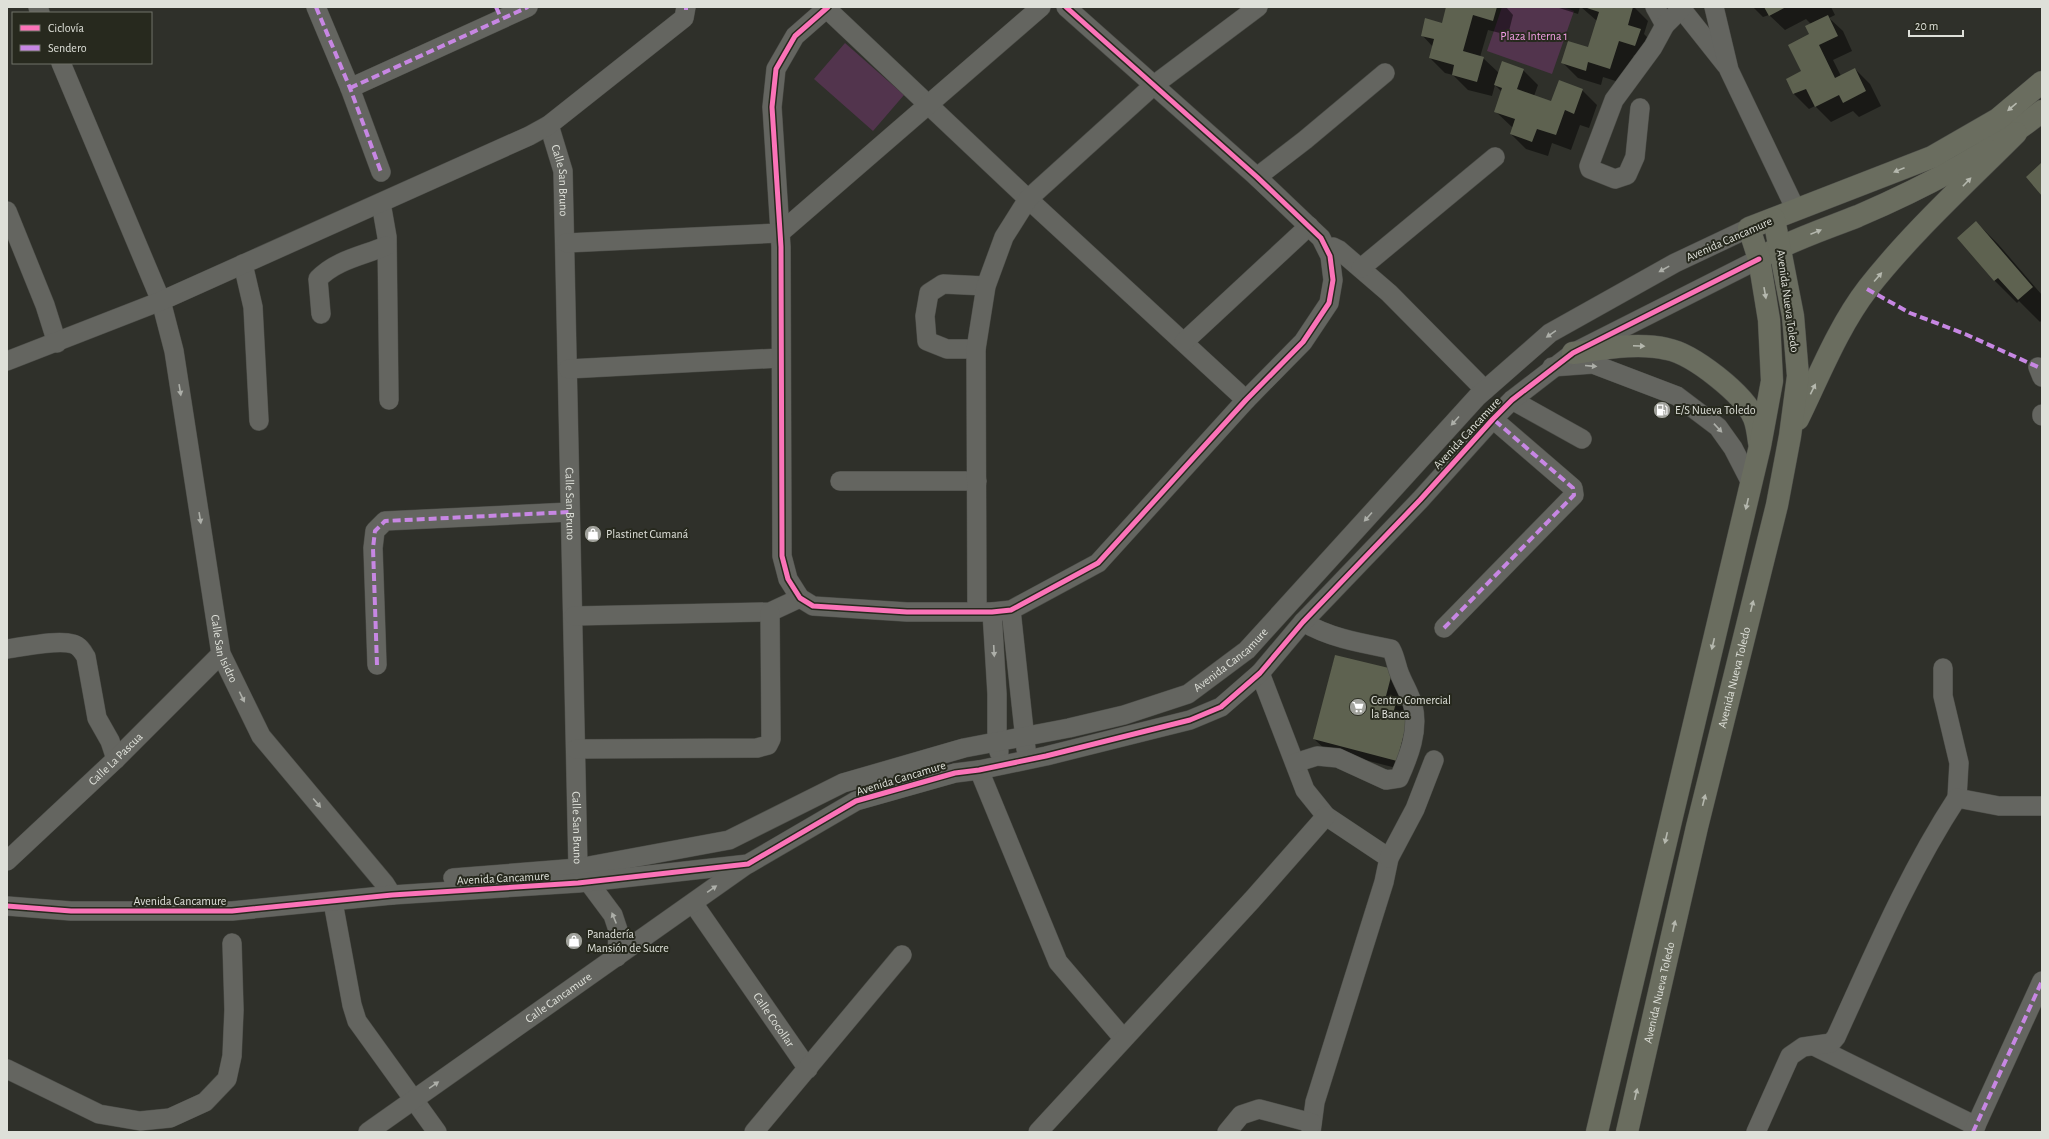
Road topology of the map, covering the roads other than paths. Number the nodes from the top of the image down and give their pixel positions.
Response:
1 (316, 7) edge
2 (528, 7) edge
3 (686, 7) edge
4 (1041, 7) edge
5 (1066, 7) edge
6 (1258, 7) edge
7 (1655, 7) edge
8 (1714, 7) edge
9 (827, 8) edge
10 (1681, 8) edge
11 (498, 13) edge
12 (1665, 25) junction
13 (61, 64) edge
14 (1729, 70) junction
15 (1385, 73) dead end
16 (2042, 82) edge
17 (1154, 85) junction
18 (350, 88) junction
19 (929, 104) junction
20 (1640, 108) dead end
21 (2042, 111) edge
22 (549, 125) junction
23 (2016, 133) junction
24 (1495, 157) dead end
25 (381, 172) dead end
26 (1257, 177) junction
27 (1028, 199) junction
28 (381, 203) junction
29 (1796, 210) junction
30 (7, 211) edge
31 (1774, 219) junction
32 (1309, 226) junction
33 (1749, 228) junction
34 (780, 233) junction
35 (566, 244) junction
36 (386, 246) junction
37 (1780, 247) junction
38 (1327, 248) junction
39 (1759, 259) junction
40 (243, 264) junction
41 (1361, 268) junction
42 (986, 286) junction
43 (161, 301) junction
44 (139, 310) junction
45 (321, 314) dead end
46 (1184, 342) junction
47 (57, 343) junction
48 (976, 349) junction
49 (174, 351) junction
50 (1573, 353) junction
51 (780, 358) junction
52 (7, 361) edge
53 (1552, 367) junction
54 (568, 369) junction
55 (1485, 390) junction
56 (389, 400) dead end
57 (1246, 400) junction
58 (1512, 400) junction
59 (1493, 419) junction
60 (259, 421) dead end
61 (1790, 436) junction
62 (1582, 439) dead end
63 (1760, 446) junction
64 (840, 481) dead end
65 (977, 481) junction
66 (1751, 483) junction
67 (570, 512) junction
68 (800, 598) junction
69 (1011, 610) junction
70 (770, 612) junction
71 (984, 612) junction
72 (574, 616) junction
73 (1303, 622) junction
74 (1444, 628) dead end
75 (7, 649) edge
76 (221, 654) junction
77 (377, 665) dead end
78 (1944, 668) dead end
79 (1260, 672) junction
80 (1020, 692) junction
81 (997, 694) junction
82 (1023, 736) junction
83 (996, 740) junction
84 (576, 749) junction
85 (116, 759) junction
86 (1028, 760) junction
87 (1434, 760) dead end
88 (1295, 763) junction
89 (1001, 765) junction
90 (979, 770) junction
91 (1957, 798) junction
92 (2042, 806) edge
93 (1326, 816) junction
94 (1389, 858) junction
95 (7, 861) edge
96 (748, 864) junction
97 (584, 875) junction
98 (388, 889) junction
99 (333, 902) junction
100 (693, 903) junction
101 (7, 906) edge
102 (232, 943) dead end
103 (902, 955) dead end
104 (617, 957) junction
105 (2042, 981) edge
106 (1123, 1038) junction
107 (1814, 1046) junction
108 (7, 1069) edge
109 (808, 1069) junction
110 (414, 1099) junction
111 (145, 1126) edge
112 (1311, 1128) edge
113 (1974, 1129) edge
114 (368, 1132) edge
115 (437, 1132) edge
116 (754, 1132) edge
117 (1038, 1132) edge
118 (1227, 1132) edge
119 (1597, 1132) edge
120 (1627, 1132) edge
121 (1756, 1132) edge

1 - 18 street
2 - 11 street
3 - 22 street
4 - 19 street
5 - 17 street
6 - 17 street
7 - 12 street
8 - 14 street
9 - 19 street
9 - 34 street
10 - 12 street
10 - 14 street
11 - 18 street
12 - 20 street
13 - 43 street, Calle San Isidro
14 - 29 street
15 - 26 street
16 -> 29 main road, Avenida Cancamure
17 - 26 street
17 - 27 street
18 - 25 street
19 - 27 street
19 - 34 street
21 - 23 main road, Avenida Cancamure
22 - 28 street
22 - 35 street, Calle San Bruno
37 -> 23 main road, Avenida Cancamure
61 -> 23 main road
24 - 41 street
26 - 32 street
27 - 42 street
27 - 46 street
28 - 36 street
28 - 40 street
29 - 31 main road, Avenida Cancamure
30 - 47 street
31 - 33 main road, Avenida Cancamure
31 - 37 main road, Avenida Nueva Toledo
32 - 38 street
32 - 46 street
33 - 39 main road, Avenida Nueva Toledo
33 -> 55 street, Avenida Cancamure
34 - 35 street
34 - 51 street
35 - 54 street, Calle San Bruno
36 - 45 street
36 - 56 street
37 - 39 main road, Avenida Cancamure
37 - 61 main road, Avenida Nueva Toledo
38 - 41 street
38 - 57 street
39 - 50 street, Avenida Cancamure
39 -> 63 main road, Avenida Nueva Toledo
40 - 43 street
40 - 60 street
41 - 55 street
42 - 48 street
42 - 48 street
43 - 44 street
43 - 49 street, Calle San Isidro
44 - 47 street
44 - 49 street
46 - 57 street
47 - 52 street
48 - 65 street
49 -> 76 street, Calle San Isidro
50 - 53 street, Avenida Cancamure
50 -> 63 main road
51 - 54 street
51 - 68 street
53 - 58 street, Avenida Cancamure
53 -> 66 street
54 - 67 street, Calle San Bruno
55 -> 82 street, Avenida Cancamure
57 - 69 street
58 - 59 street, Avenida Cancamure
58 - 62 street
59 - 73 street, Avenida Cancamure
59 - 74 street
120 -> 61 main road, Avenida Nueva Toledo
63 - 66 main road, Avenida Nueva Toledo
64 - 65 street
65 - 71 street
66 -> 119 main road, Avenida Nueva Toledo
67 - 72 street, Calle San Bruno
67 - 77 street
68 - 70 street
68 - 71 street
69 - 71 street
69 - 80 street
70 - 72 street
70 - 84 street
71 -> 81 street
72 - 84 street, Calle San Bruno
73 - 79 street, Avenida Cancamure
73 - 88 street
75 - 85 street
76 - 85 street, Calle La Pascua
76 -> 98 street, Calle San Isidro
78 - 91 street
79 - 86 street, Avenida Cancamure
79 - 88 street
80 - 81 street
80 - 82 street
81 - 83 street
82 - 83 street, Avenida Cancamure
82 - 86 street
83 - 89 street
83 - 97 street, Avenida Cancamure
84 - 97 street, Calle San Bruno
85 - 95 street, Calle La Pascua
86 - 89 street, Avenida Cancamure
87 - 94 street
88 - 93 street
89 - 90 street, Avenida Cancamure
90 - 96 street, Avenida Cancamure
90 - 106 street
91 - 92 street
91 - 107 street
93 - 94 street
93 - 106 street
94 - 112 street
96 - 97 street, Avenida Cancamure
100 -> 96 street, Calle Cancamure
97 - 98 street, Avenida Cancamure
104 -> 97 street
98 - 99 street, Avenida Cancamure
99 - 101 street, Avenida Cancamure
99 - 110 street
100 - 104 street, Calle Cancamure
100 - 109 street, Calle Cocollar
102 - 111 street
103 - 109 street
110 -> 104 street, Calle Cancamure
105 - 113 street
106 - 117 street
107 - 113 street
107 - 121 street
108 - 111 street
109 - 116 street
110 - 114 street, Calle Cancamure
110 - 115 street
112 - 118 street

